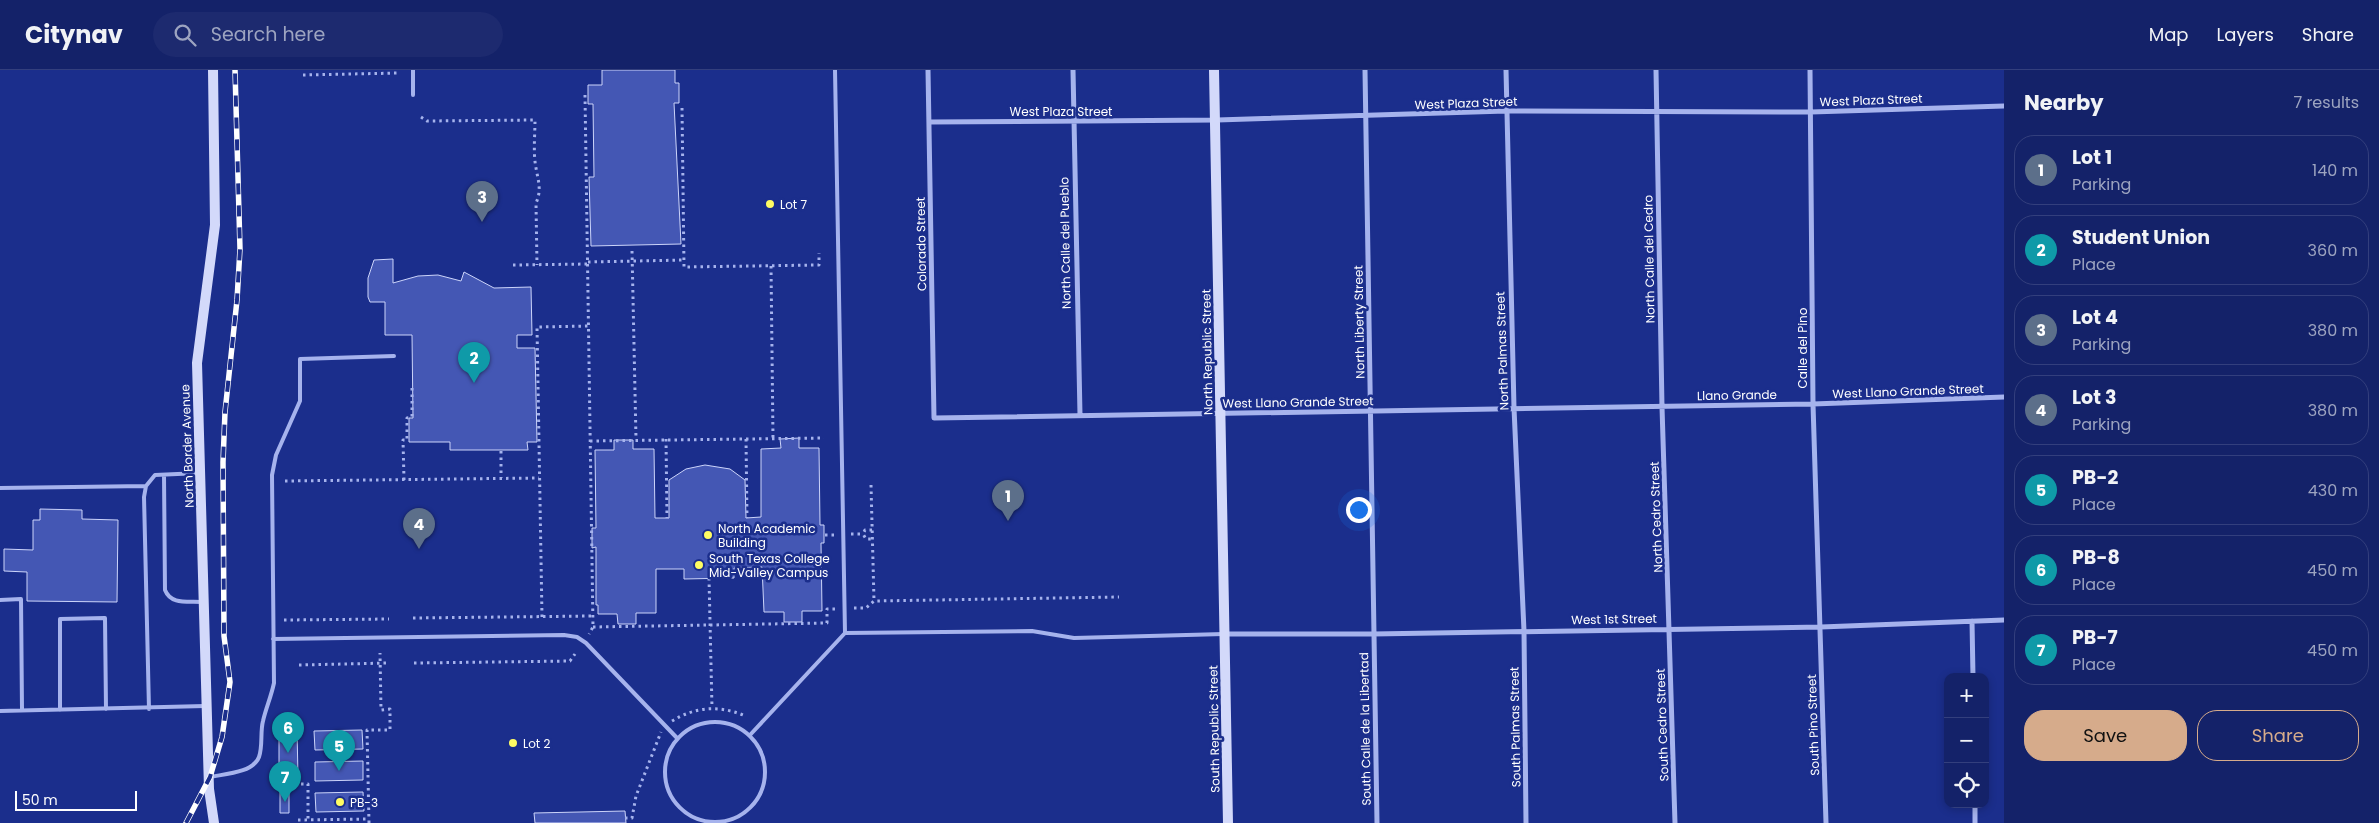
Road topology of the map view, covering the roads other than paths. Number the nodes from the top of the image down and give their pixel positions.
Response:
1 (213, 70) edge
2 (413, 70) edge
3 (835, 70) edge
4 (928, 70) edge
5 (1073, 70) edge
6 (1214, 70) edge
7 (1365, 70) edge
8 (1506, 70) edge
9 (1656, 70) edge
10 (1810, 70) edge
11 (413, 95) dead end
12 (2004, 106) edge
13 (1506, 111) junction
14 (1656, 111) junction
15 (1811, 112) junction
16 (1366, 117) junction
17 (1072, 120) junction
18 (1216, 120) junction
19 (928, 122) junction
20 (394, 356) dead end
21 (2004, 398) edge
22 (1813, 404) junction
23 (1662, 407) junction
24 (1514, 408) junction
25 (1370, 411) junction
26 (1220, 413) junction
27 (1080, 415) junction
28 (934, 418) joint
29 (200, 473) junction
30 (164, 475) junction
31 (146, 486) junction
32 (0, 488) edge
33 (0, 600) edge
34 (204, 602) junction
35 (2004, 620) edge
36 (1972, 621) junction
37 (1670, 627) junction
38 (1821, 627) junction
39 (1524, 631) junction
40 (845, 633) junction
41 (1224, 634) junction
42 (1374, 634) junction
43 (273, 639) junction
44 (1973, 673) edge
45 (207, 706) junction
46 (149, 709) junction
47 (22, 710) junction
48 (60, 710) junction
49 (106, 710) junction
50 (0, 711) edge
51 (750, 735) junction
52 (677, 738) junction
53 (210, 778) junction
54 (1975, 808) edge
55 (698, 821) edge
56 (730, 821) edge
57 (214, 823) edge
58 (1228, 823) edge
59 (1377, 823) edge
60 (1526, 823) edge
61 (1675, 823) edge
62 (1826, 823) edge
63 (1975, 823) edge

1 - 29 street, North Border Avenue
2 - 11 lane
3 - 40 lane
4 - 19 street, Colorado Street
5 - 17 street, North Calle del Pueblo
6 - 18 street, North Republic Street
7 - 16 street, North Liberty Street
8 - 13 street, North Palmas Street
9 - 14 street
10 - 15 street, Calle del Pino
12 - 15 street, West Plaza Street
13 - 14 street, West Plaza Street
13 - 16 street, West Plaza Street
13 - 24 street, North Palmas Street
14 - 15 street, West Plaza Street
14 - 23 street, North Calle del Cedro
15 - 22 street, Calle del Pino
16 - 18 street, West Plaza Street
16 - 25 street, North Liberty Street
17 - 18 street, West Plaza Street
17 - 19 street, West Plaza Street
17 - 27 street, North Calle del Pueblo
18 - 26 street, North Republic Street
19 - 28 street, Colorado Street
20 - 43 lane
21 - 22 street, West Llano Grande Street
22 - 23 street, Llano Grande
22 - 38 street, Calle del Pino
23 - 24 street, West Llano Grande Street
23 - 37 street, North Cedro Street
24 - 25 street, West Llano Grande Street
24 - 39 street, North Palmas Street
25 - 26 street, West Llano Grande Street
25 - 42 street, North Liberty Street
26 - 27 street, West Llano Grande Street
26 - 41 street, North Republic Street
27 - 28 street, West Llano Grande Street
29 - 30 lane
29 - 34 street, North Border Avenue
30 - 31 lane
30 - 34 lane
31 - 32 lane
31 - 46 lane
33 - 47 lane
34 - 45 street, North Border Avenue
35 - 36 street, West 1st Street
36 - 38 street, West 1st Street
36 - 44 street
37 - 38 street, West 1st Street
37 - 39 street, West 1st Street
37 - 61 street, South Cedro Street
38 - 62 street, South Pino Street
39 - 42 street, West 1st Street
39 - 60 street, South Palmas Street
40 - 41 lane
40 - 51 lane
41 - 42 street, West 1st Street
41 - 58 street, South Republic Street
42 - 59 street, South Calle de la Libertad
43 - 52 lane
43 - 53 lane
45 - 46 lane
45 - 53 street, North Border Avenue
46 - 49 lane
47 - 48 lane
47 - 50 lane
48 - 49 lane
48 - 49 lane
51 - 52 lane
51 - 56 lane
52 - 55 lane
53 - 57 street, North Border Avenue
54 - 63 street
55 - 56 lane

